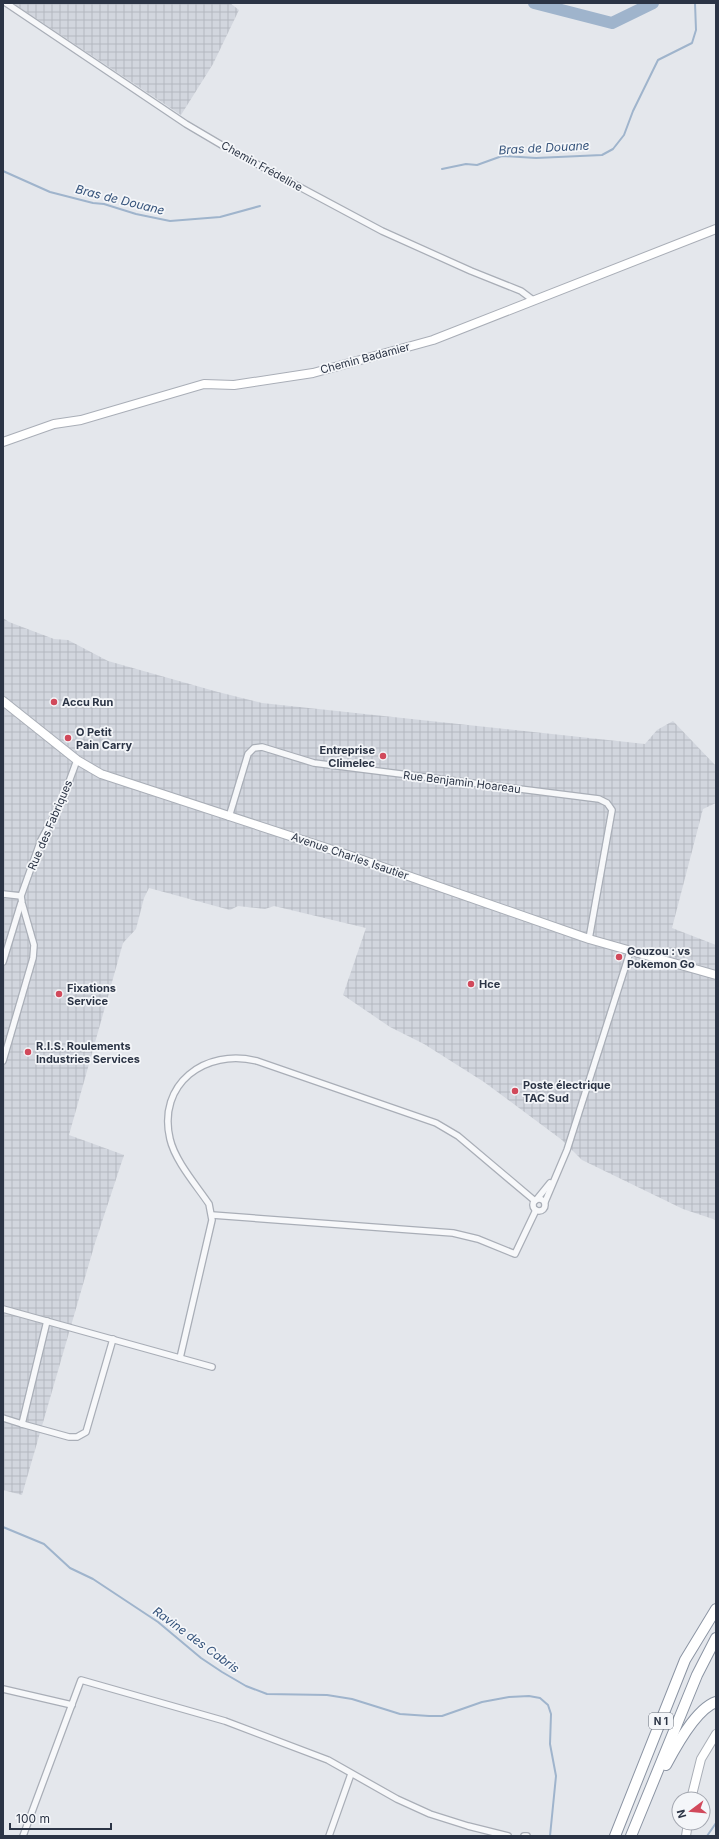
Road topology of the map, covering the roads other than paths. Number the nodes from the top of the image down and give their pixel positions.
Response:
1 (6, 3) edge
2 (716, 230) edge
3 (533, 300) junction
4 (3, 442) edge
5 (3, 700) edge
6 (77, 760) junction
7 (229, 817) junction
8 (3, 894) edge
9 (21, 896) junction
10 (22, 903) junction
11 (589, 939) junction
12 (630, 952) junction
13 (3, 962) edge
14 (716, 975) edge
15 (3, 1061) edge
16 (554, 1179) junction
17 (536, 1200) junction
18 (545, 1202) junction
19 (536, 1210) junction
20 (212, 1214) junction
21 (3, 1309) edge
22 (46, 1320) junction
23 (113, 1339) junction
24 (180, 1358) junction
25 (212, 1367) dead end
26 (3, 1418) edge
27 (22, 1424) junction
28 (716, 1609) edge
29 (716, 1638) edge
30 (3, 1689) edge
31 (716, 1702) edge
32 (72, 1705) junction
33 (715, 1735) edge
34 (350, 1774) junction
35 (694, 1791) edge
36 (23, 1836) edge
37 (329, 1836) edge
38 (508, 1836) edge
39 (524, 1836) edge
40 (527, 1836) edge
41 (615, 1836) edge
42 (631, 1836) edge
43 (635, 1836) edge

1 - 3 street, Chemin Frédeline
2 - 3 street, Chemin Badamier
3 - 4 street, Chemin Badamier
5 - 6 street, Avenue Charles Isautier
6 - 7 street, Avenue Charles Isautier
6 - 9 street, Rue des Fabriques
7 - 11 street, Avenue Charles Isautier
7 - 11 street, Rue Benjamin Hoareau
8 - 9 street
9 - 10 street
10 - 13 street
10 - 15 street
11 - 12 street, Avenue Charles Isautier
12 - 14 street, Avenue Charles Isautier
12 - 16 street
16 - 17 street
16 - 18 street
17 - 18 street
17 - 19 street
17 - 20 street
18 - 19 street
19 - 20 street
20 - 24 street
21 - 22 street
22 - 23 street
22 - 27 street
23 - 24 street
23 - 27 street
24 - 25 street
26 - 27 street
28 - 41 highway, N 1
29 - 42 highway, N 1
30 - 32 street
31 - 43 highway
32 - 34 street
32 - 36 street
33 - 35 street
34 - 37 street
34 - 38 street
39 - 40 street

